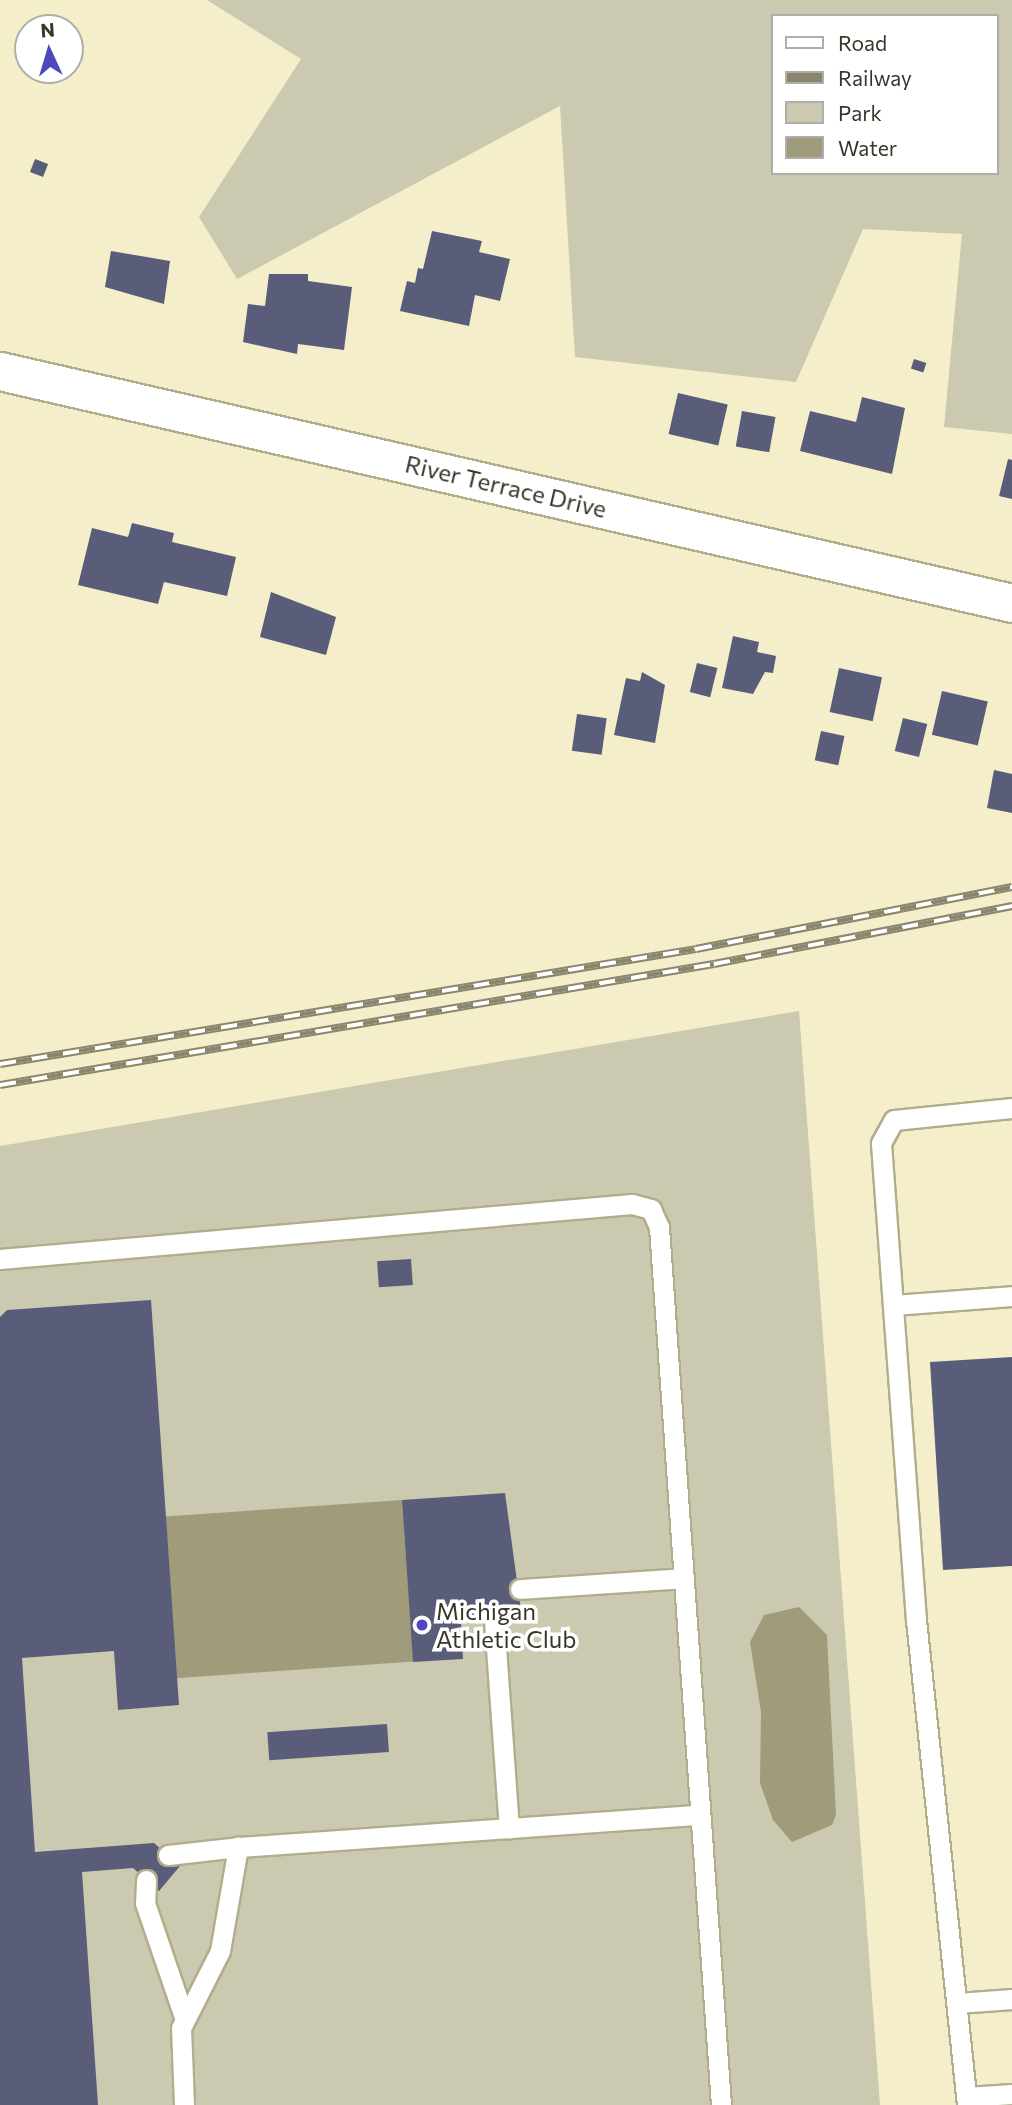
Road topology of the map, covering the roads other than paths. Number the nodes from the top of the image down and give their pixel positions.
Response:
1 (0, 371) edge
2 (1012, 603) edge
3 (1012, 1108) edge
4 (0, 1259) edge
5 (1012, 1296) edge
6 (893, 1304) junction
7 (684, 1578) junction
8 (520, 1589) dead end
9 (494, 1620) dead end
10 (700, 1815) junction
11 (509, 1828) junction
12 (238, 1847) junction
13 (168, 1855) dead end
14 (146, 1880) dead end
15 (1012, 1999) edge
16 (957, 2003) junction
17 (184, 2017) junction
18 (1012, 2094) edge
19 (967, 2101) edge
20 (184, 2105) edge
21 (721, 2105) edge

1 - 2 street, River Terrace Drive
3 - 6 lane
4 - 7 lane
5 - 6 lane
6 - 16 lane
7 - 8 lane
7 - 10 lane
9 - 11 lane
10 - 11 lane
10 - 21 lane
11 - 12 lane
12 - 13 lane
12 - 17 lane
14 - 17 lane
15 - 16 lane
16 - 19 lane
17 - 20 lane
18 - 19 lane

